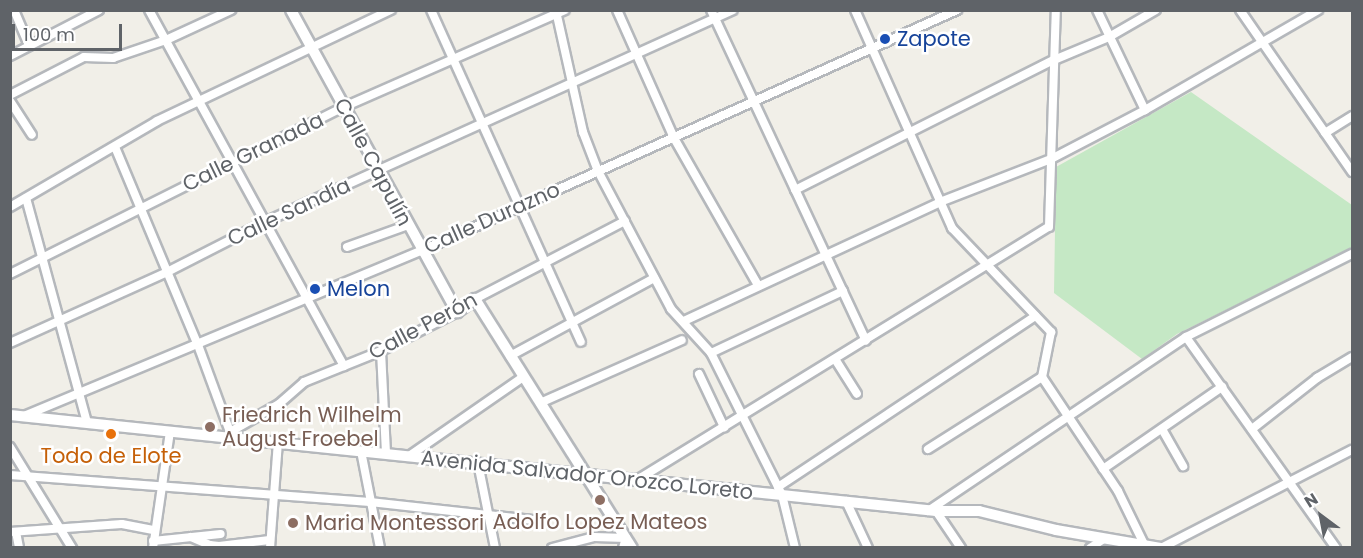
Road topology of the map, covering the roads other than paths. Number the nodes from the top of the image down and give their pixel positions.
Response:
1 (14, 10) edge
2 (99, 10) edge
3 (149, 10) edge
4 (231, 10) edge
5 (291, 10) edge
6 (391, 10) edge
7 (431, 10) edge
8 (617, 10) edge
9 (733, 10) edge
10 (855, 10) edge
11 (957, 10) edge
12 (1056, 10) edge
13 (1096, 10) edge
14 (1156, 10) edge
15 (1240, 10) edge
16 (1318, 10) edge
17 (559, 12) edge
18 (713, 15) edge
19 (1109, 37) junction
20 (166, 40) junction
21 (1263, 43) junction
22 (29, 46) junction
23 (310, 47) junction
24 (872, 49) junction
25 (10, 56) edge
26 (636, 56) junction
27 (453, 60) junction
28 (1054, 60) junction
29 (572, 84) junction
30 (10, 95) edge
31 (10, 100) edge
32 (198, 100) junction
33 (755, 103) junction
34 (344, 107) junction
35 (1145, 110) junction
36 (1353, 116) edge
37 (481, 124) junction
38 (911, 132) junction
39 (1325, 133) junction
40 (32, 135) dead end
41 (674, 138) junction
42 (115, 147) junction
43 (1051, 159) junction
44 (232, 162) junction
45 (379, 170) junction
46 (598, 171) junction
47 (1353, 172) edge
48 (795, 190) junction
49 (26, 198) junction
50 (940, 202) junction
51 (10, 207) edge
52 (518, 207) junction
53 (140, 208) junction
54 (625, 221) junction
55 (265, 222) junction
56 (408, 225) junction
57 (347, 247) dead end
58 (421, 251) junction
59 (1353, 254) edge
60 (826, 256) junction
61 (42, 258) junction
62 (544, 263) junction
63 (986, 266) junction
64 (167, 272) junction
65 (10, 274) edge
66 (654, 278) junction
67 (758, 285) junction
68 (843, 291) junction
69 (307, 299) junction
70 (475, 299) junction
71 (457, 312) junction
72 (1035, 316) junction
73 (572, 321) junction
74 (684, 321) junction
75 (60, 322) junction
76 (1186, 337) junction
77 (682, 340) dead end
78 (866, 341) junction
79 (581, 342) dead end
80 (10, 343) edge
81 (198, 345) junction
82 (381, 351) junction
83 (711, 353) junction
84 (510, 356) junction
85 (1353, 357) edge
86 (835, 359) junction
87 (344, 366) junction
88 (699, 374) dead end
89 (523, 377) junction
90 (1042, 378) junction
91 (1222, 387) junction
92 (79, 394) junction
93 (857, 394) dead end
94 (540, 404) junction
95 (10, 415) edge
96 (742, 415) junction
97 (24, 416) junction
98 (1068, 416) junction
99 (87, 423) junction
100 (724, 427) junction
101 (1161, 429) junction
102 (1252, 429) junction
103 (170, 431) junction
104 (230, 434) junction
105 (278, 442) junction
106 (10, 447) edge
107 (928, 449) dead end
108 (361, 451) junction
109 (386, 454) junction
110 (1351, 454) edge
111 (409, 456) junction
112 (478, 463) junction
113 (1183, 466) dead end
114 (1103, 469) junction
115 (10, 475) edge
116 (586, 475) junction
117 (28, 476) junction
118 (636, 481) junction
119 (1290, 483) junction
120 (163, 486) junction
121 (780, 491) junction
122 (274, 494) junction
123 (846, 501) junction
124 (370, 502) junction
125 (932, 511) junction
126 (487, 515) junction
127 (542, 521) dead end
128 (61, 529) junction
129 (154, 530) junction
130 (13, 532) edge
131 (221, 534) dead end
132 (191, 537) junction
133 (1104, 539) junction
134 (624, 543) edge
135 (153, 544) edge
136 (270, 544) edge
137 (1143, 544) junction
138 (792, 547) edge
139 (19, 548) edge
140 (72, 548) edge
141 (380, 548) edge
142 (495, 548) edge
143 (552, 548) edge
144 (632, 548) edge
145 (868, 548) edge
146 (962, 548) edge
147 (1090, 548) edge
148 (1161, 548) edge
149 (1336, 548) edge

1 - 22 street
2 - 22 street
3 - 20 street
4 - 20 street
5 - 23 street, Calle Capulín
6 - 23 street
7 - 27 street
8 - 26 street
9 - 18 street, Calle Sandía
10 - 24 street
11 - 24 street, Calle Durazno
12 - 28 street
13 - 19 street
14 - 19 street
15 - 21 street
16 - 21 street
17 - 27 street, Calle Granada
17 - 29 street
18 - 26 street, Calle Sandía
18 - 33 street
19 - 28 street
19 - 35 street
20 - 30 street
20 - 32 street
21 - 35 street
21 - 39 street
22 - 25 street
23 - 32 street
23 - 34 street, Calle Capulín
24 - 33 street, Calle Durazno
24 - 38 street
26 - 29 street, Calle Sandía
26 - 41 street
27 - 34 street, Calle Granada
27 - 37 street
28 - 38 street
28 - 43 street
29 - 37 street, Calle Sandía
29 - 46 street
31 - 40 street
32 - 42 street
32 - 44 street
33 - 41 street, Calle Durazno
33 - 48 street
34 - 44 street, Calle Granada
34 - 45 street, Calle Capulín
35 - 43 street
36 - 39 street
37 - 45 street, Calle Sandía
37 - 52 street
38 - 48 street
38 - 50 street
39 - 47 street
41 - 46 street, Calle Durazno
41 - 67 street
42 - 49 street
42 - 53 street
43 - 50 street
43 - 63 street
44 - 53 street, Calle Granada
44 - 55 street
45 - 55 street, Calle Sandía
45 - 56 street, Calle Capulín
46 - 52 street, Calle Durazno
46 - 54 street
48 - 60 street
49 - 51 street
49 - 61 street
50 - 60 street
50 - 63 street
52 - 58 street, Calle Durazno
52 - 62 street
53 - 61 street, Calle Granada
53 - 64 street
54 - 62 street, Calle Perón
54 - 66 street
55 - 64 street, Calle Sandía
55 - 69 street
56 - 57 street
56 - 58 street, Calle Capulín
58 - 69 street, Calle Durazno
58 - 71 street, Calle Capulín
59 - 76 street
60 - 67 street
60 - 68 street
61 - 65 street, Calle Granada
61 - 75 street
62 - 70 street, Calle Perón
62 - 73 street
63 - 72 street
63 - 78 street
64 - 75 street, Calle Sandía
64 - 81 street
66 - 73 street
66 - 74 street
67 - 74 street
68 - 78 street
68 - 83 street
69 - 81 street, Calle Durazno
69 - 87 street
70 - 71 street, Calle Perón
70 - 84 street
71 - 82 street, Calle Perón
72 - 90 street
72 - 121 street
73 - 79 street
73 - 84 street
74 - 83 street
75 - 80 street, Calle Sandía
75 - 92 street
76 - 91 street
76 - 98 street
77 - 94 street
78 - 86 street
81 - 92 street, Calle Durazno
81 - 104 street
82 - 87 street, Calle Perón
82 - 109 street
83 - 96 street
84 - 89 street
85 - 102 street
86 - 93 street
86 - 96 street
87 - 104 street, Calle Perón
88 - 100 street
89 - 94 street
89 - 111 street
90 - 98 street
90 - 107 street
91 - 101 street
91 - 102 street
92 - 97 street, Calle Durazno
92 - 99 street
94 - 116 street
95 - 97 street, Avenida Salvador Orozco Loreto
96 - 100 street
96 - 121 street
97 - 99 street, Avenida Salvador Orozco Loreto
98 - 114 street
98 - 125 street
99 - 103 street, Avenida Salvador Orozco Loreto
100 - 118 street
101 - 113 street
101 - 114 street
102 - 119 street
103 - 104 street, Avenida Salvador Orozco Loreto
103 - 120 street
104 - 105 street, Avenida Salvador Orozco Loreto
105 - 108 street, Avenida Salvador Orozco Loreto
105 - 122 street
106 - 117 street
108 - 109 street, Avenida Salvador Orozco Loreto
108 - 124 street
109 - 111 street, Avenida Salvador Orozco Loreto
110 - 119 street
111 - 112 street, Avenida Salvador Orozco Loreto
112 - 116 street, Avenida Salvador Orozco Loreto
112 - 126 street
114 - 137 street
115 - 117 street
116 - 118 street, Avenida Salvador Orozco Loreto
116 - 134 street
117 - 120 street
117 - 128 street
118 - 121 street, Avenida Salvador Orozco Loreto
119 - 148 street
119 - 149 street
120 - 122 street
120 - 129 street
121 - 123 street, Avenida Salvador Orozco Loreto
121 - 138 street
122 - 124 street
122 - 136 street
123 - 125 street, Avenida Salvador Orozco Loreto
123 - 145 street
124 - 126 street
124 - 141 street
125 - 133 street, Avenida Salvador Orozco Loreto
125 - 146 street
126 - 127 street
126 - 142 street
128 - 129 street
128 - 130 street
128 - 140 street
129 - 135 street
130 - 139 street
131 - 132 street
132 - 135 street
132 - 136 street
133 - 137 street, Avenida Salvador Orozco Loreto
133 - 147 street
134 - 143 street
134 - 144 street
137 - 148 street, Avenida Salvador Orozco Loreto

